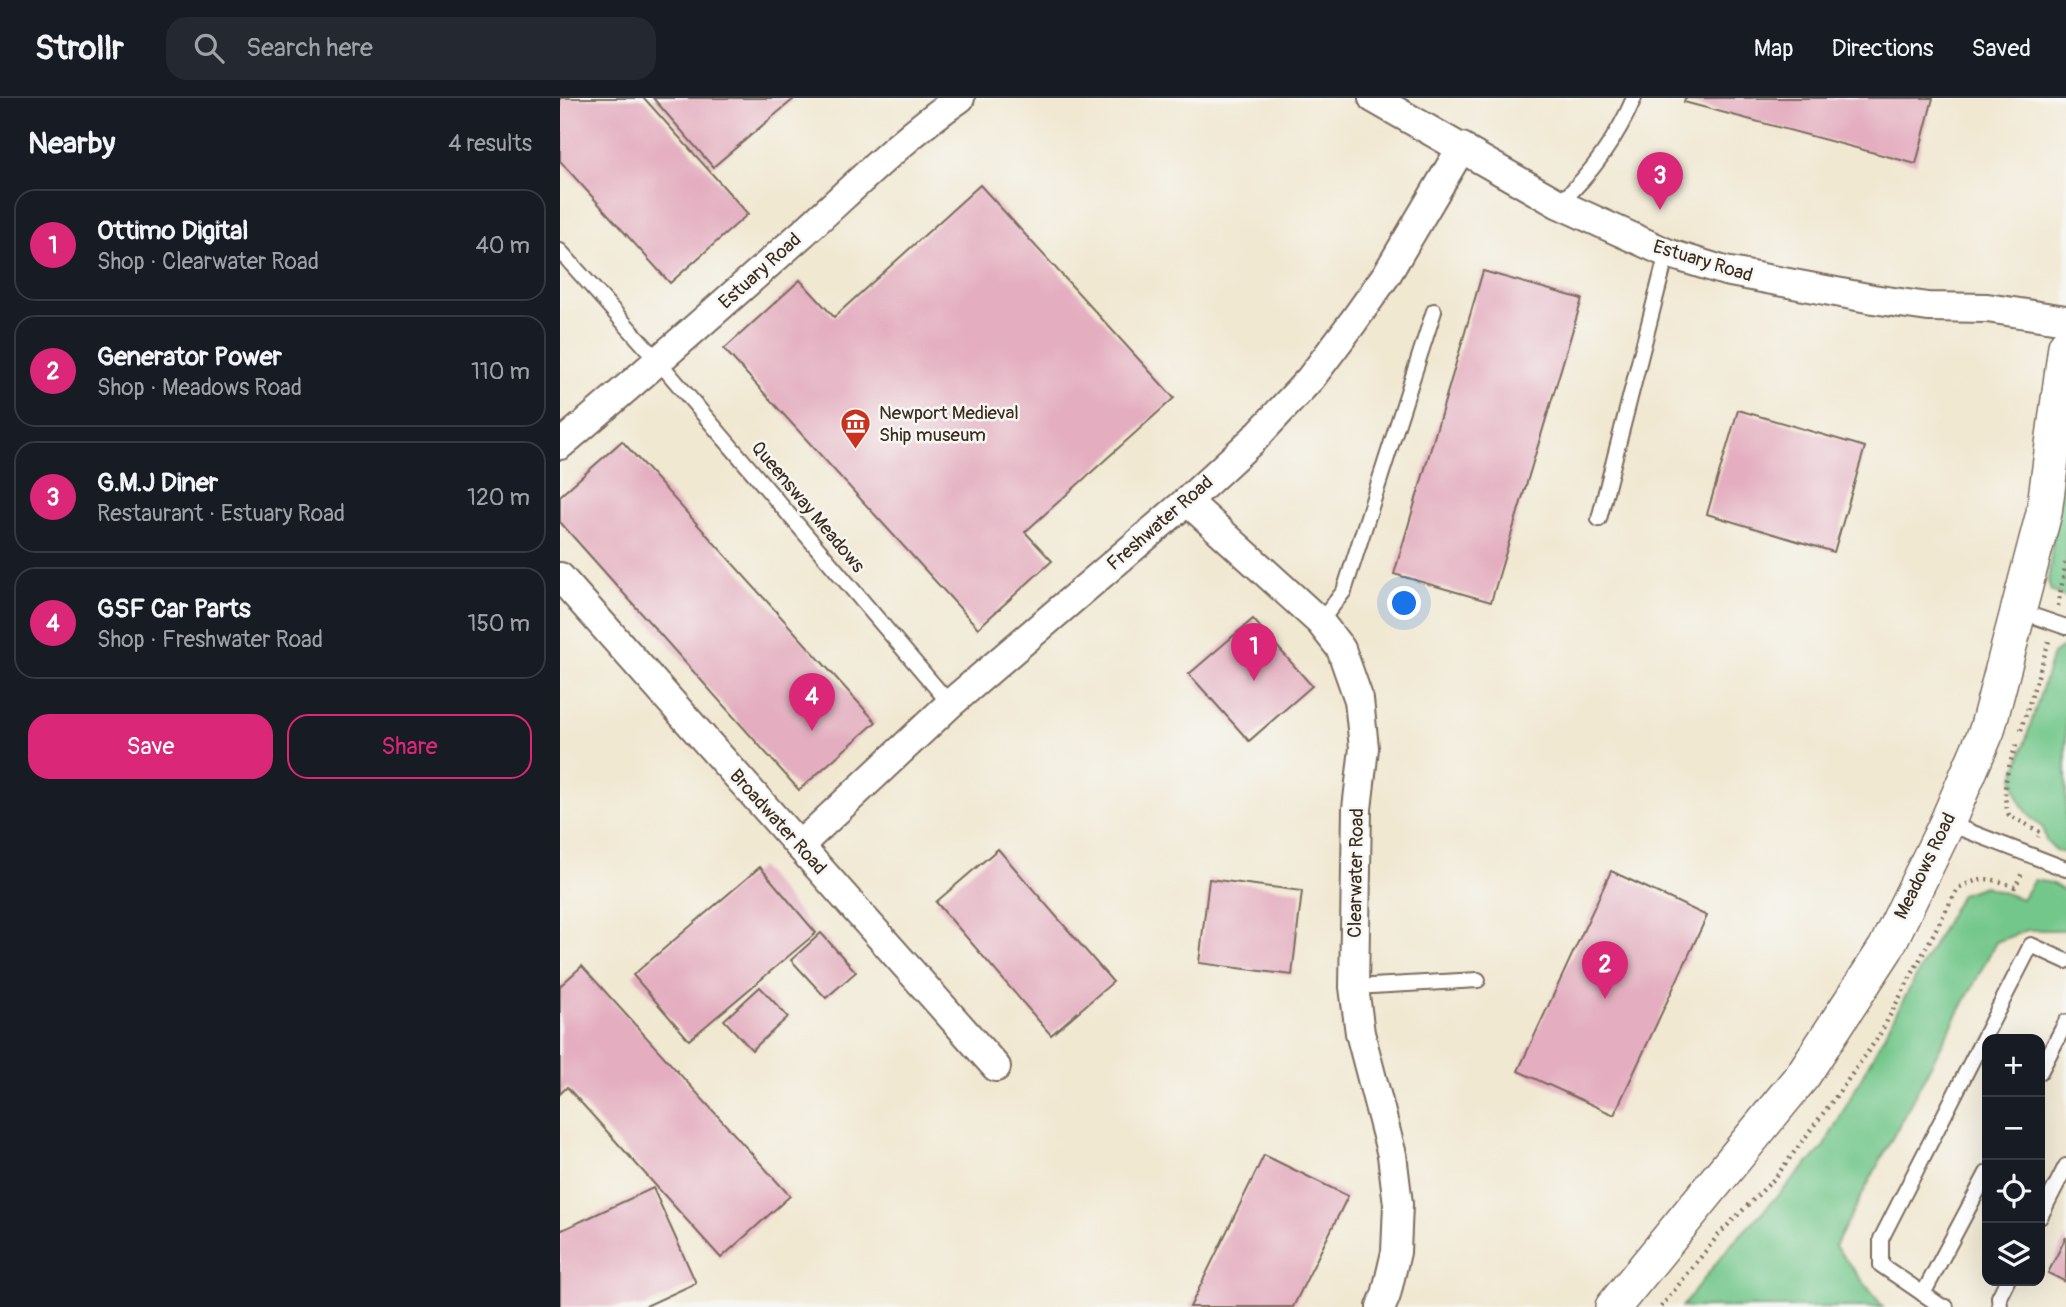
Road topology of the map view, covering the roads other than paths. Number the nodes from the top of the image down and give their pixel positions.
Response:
1 (960, 98) edge
2 (1373, 98) edge
3 (1634, 98) edge
4 (1462, 147) junction
5 (1559, 204) junction
6 (560, 251) edge
7 (1667, 253) junction
8 (1434, 311) dead end
9 (2066, 320) edge
10 (2066, 346) edge
11 (659, 362) junction
12 (560, 445) edge
13 (1187, 501) junction
14 (1599, 519) dead end
15 (560, 577) edge
16 (2019, 611) junction
17 (1320, 622) junction
18 (2060, 625) edge
19 (950, 704) junction
20 (1947, 822) junction
21 (799, 846) junction
22 (2066, 869) edge
23 (2066, 961) edge
24 (1478, 980) dead end
25 (1354, 986) junction
26 (2066, 1022) edge
27 (2045, 1062) edge
28 (996, 1067) dead end
29 (2066, 1166) edge
30 (1982, 1182) edge
31 (2045, 1207) edge
32 (2004, 1286) edge
33 (1923, 1294) junction
34 (1381, 1307) edge
35 (1613, 1307) edge
36 (1946, 1307) edge
37 (2000, 1307) edge

1 - 11 street, Estuary Road
2 - 4 street, Estuary Road
3 - 5 lane
4 - 5 street, Estuary Road
4 - 13 street, Freshwater Road
5 - 7 street, Estuary Road
6 - 11 lane, Queensway Meadows
7 - 9 street, Estuary Road
7 - 14 lane
8 - 17 lane
10 - 16 street, Meadows Road
11 - 12 street, Estuary Road
11 - 19 lane, Queensway Meadows
13 - 17 street, Clearwater Road
13 - 19 street, Freshwater Road
15 - 21 street, Broadwater Road
16 - 18 lane
16 - 20 street, Meadows Road
17 - 25 street, Clearwater Road
19 - 21 street, Freshwater Road
20 - 22 lane
20 - 35 street, Meadows Road
21 - 28 street, Broadwater Road
23 - 33 lane
24 - 25 lane
25 - 34 street, Clearwater Road
26 - 27 lane
29 - 31 lane
30 - 33 lane
32 - 37 lane
33 - 36 lane

